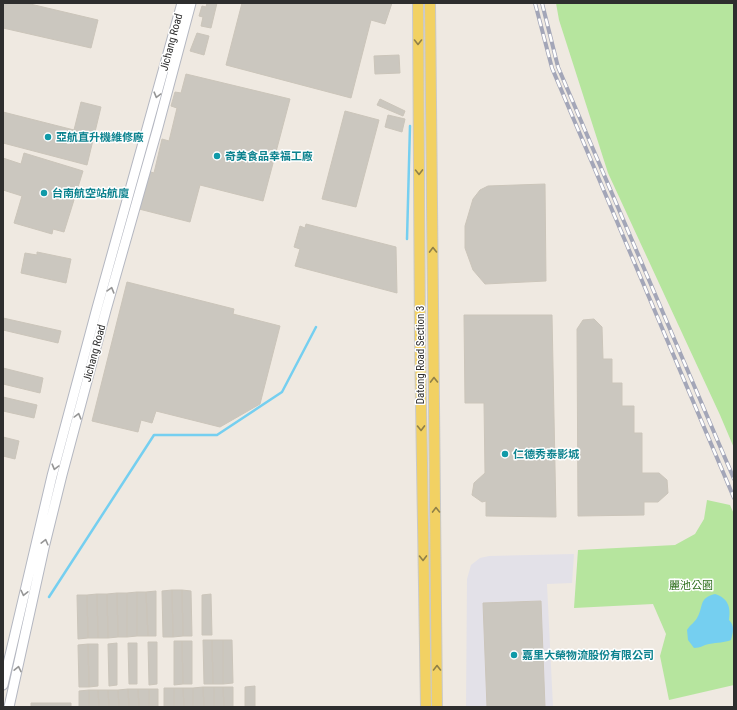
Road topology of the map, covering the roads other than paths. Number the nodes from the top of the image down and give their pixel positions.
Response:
1 (182, 3) edge
2 (192, 3) edge
3 (418, 3) edge
4 (430, 3) edge
5 (3, 685) edge
6 (9, 707) edge
7 (426, 707) edge
8 (437, 707) edge

1 -> 5 street, Jichang Road
6 -> 2 street, Jichang Road
3 -> 7 main road, Datong Road Section 3
8 -> 4 main road, Datong Road Section 3

